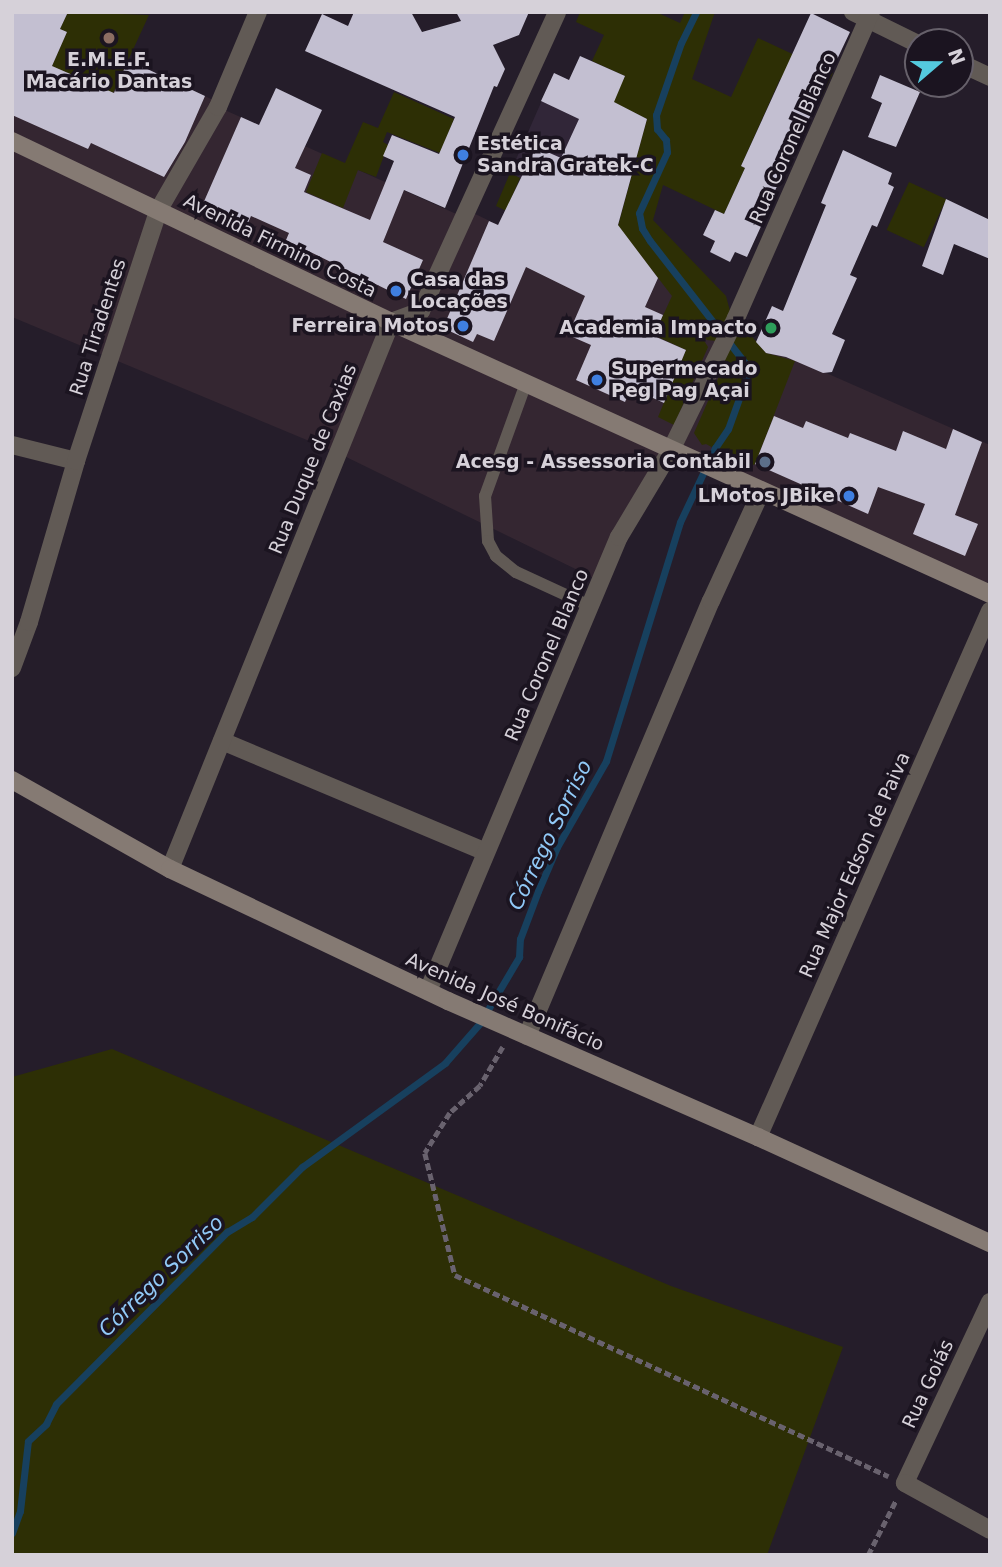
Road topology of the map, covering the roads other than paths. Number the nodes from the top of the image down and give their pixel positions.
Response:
1 (258, 12) edge
2 (557, 12) edge
3 (864, 15) edge
4 (904, 36) edge
5 (974, 70) edge
6 (990, 77) edge
7 (12, 141) edge
8 (158, 211) junction
9 (391, 322) junction
10 (526, 383) junction
11 (12, 445) edge
12 (678, 453) junction
13 (76, 461) junction
14 (761, 492) junction
15 (990, 594) edge
16 (590, 606) junction
17 (990, 611) edge
18 (12, 668) edge
19 (222, 741) junction
20 (12, 780) edge
21 (486, 852) junction
22 (170, 869) junction
23 (428, 991) junction
24 (514, 1030) junction
25 (758, 1137) junction
26 (990, 1243) edge
27 (990, 1302) edge
28 (990, 1530) edge

1 - 8 street, Rua Tiradentes
2 - 9 street
3 - 4 street
3 - 12 street, Rua Coronel Blanco
5 - 6 street
7 - 8 street, Avenida Firmino Costa
8 - 9 street, Avenida Firmino Costa
8 - 13 street, Rua Tiradentes
9 - 10 street, Avenida Firmino Costa
9 - 19 street, Rua Duque de Caxias
10 - 12 street, Avenida Firmino Costa
10 - 16 lane
11 - 13 street
12 - 14 street, Avenida Firmino Costa
12 - 16 street, Rua Coronel Blanco
13 - 18 street, Rua Tiradentes
14 - 15 street, Avenida Firmino Costa
14 - 24 street
16 - 21 street, Rua Coronel Blanco
17 - 25 street, Rua Major Edson de Paiva
19 - 21 street
19 - 22 street, Rua Duque de Caxias
20 - 22 street, Avenida José Bonifácio
21 - 23 street, Rua Coronel Blanco
22 - 23 street, Avenida José Bonifácio
23 - 24 street, Avenida José Bonifácio
24 - 25 street, Avenida José Bonifácio
25 - 26 street, Avenida José Bonifácio
27 - 28 street, Rua Goiás

